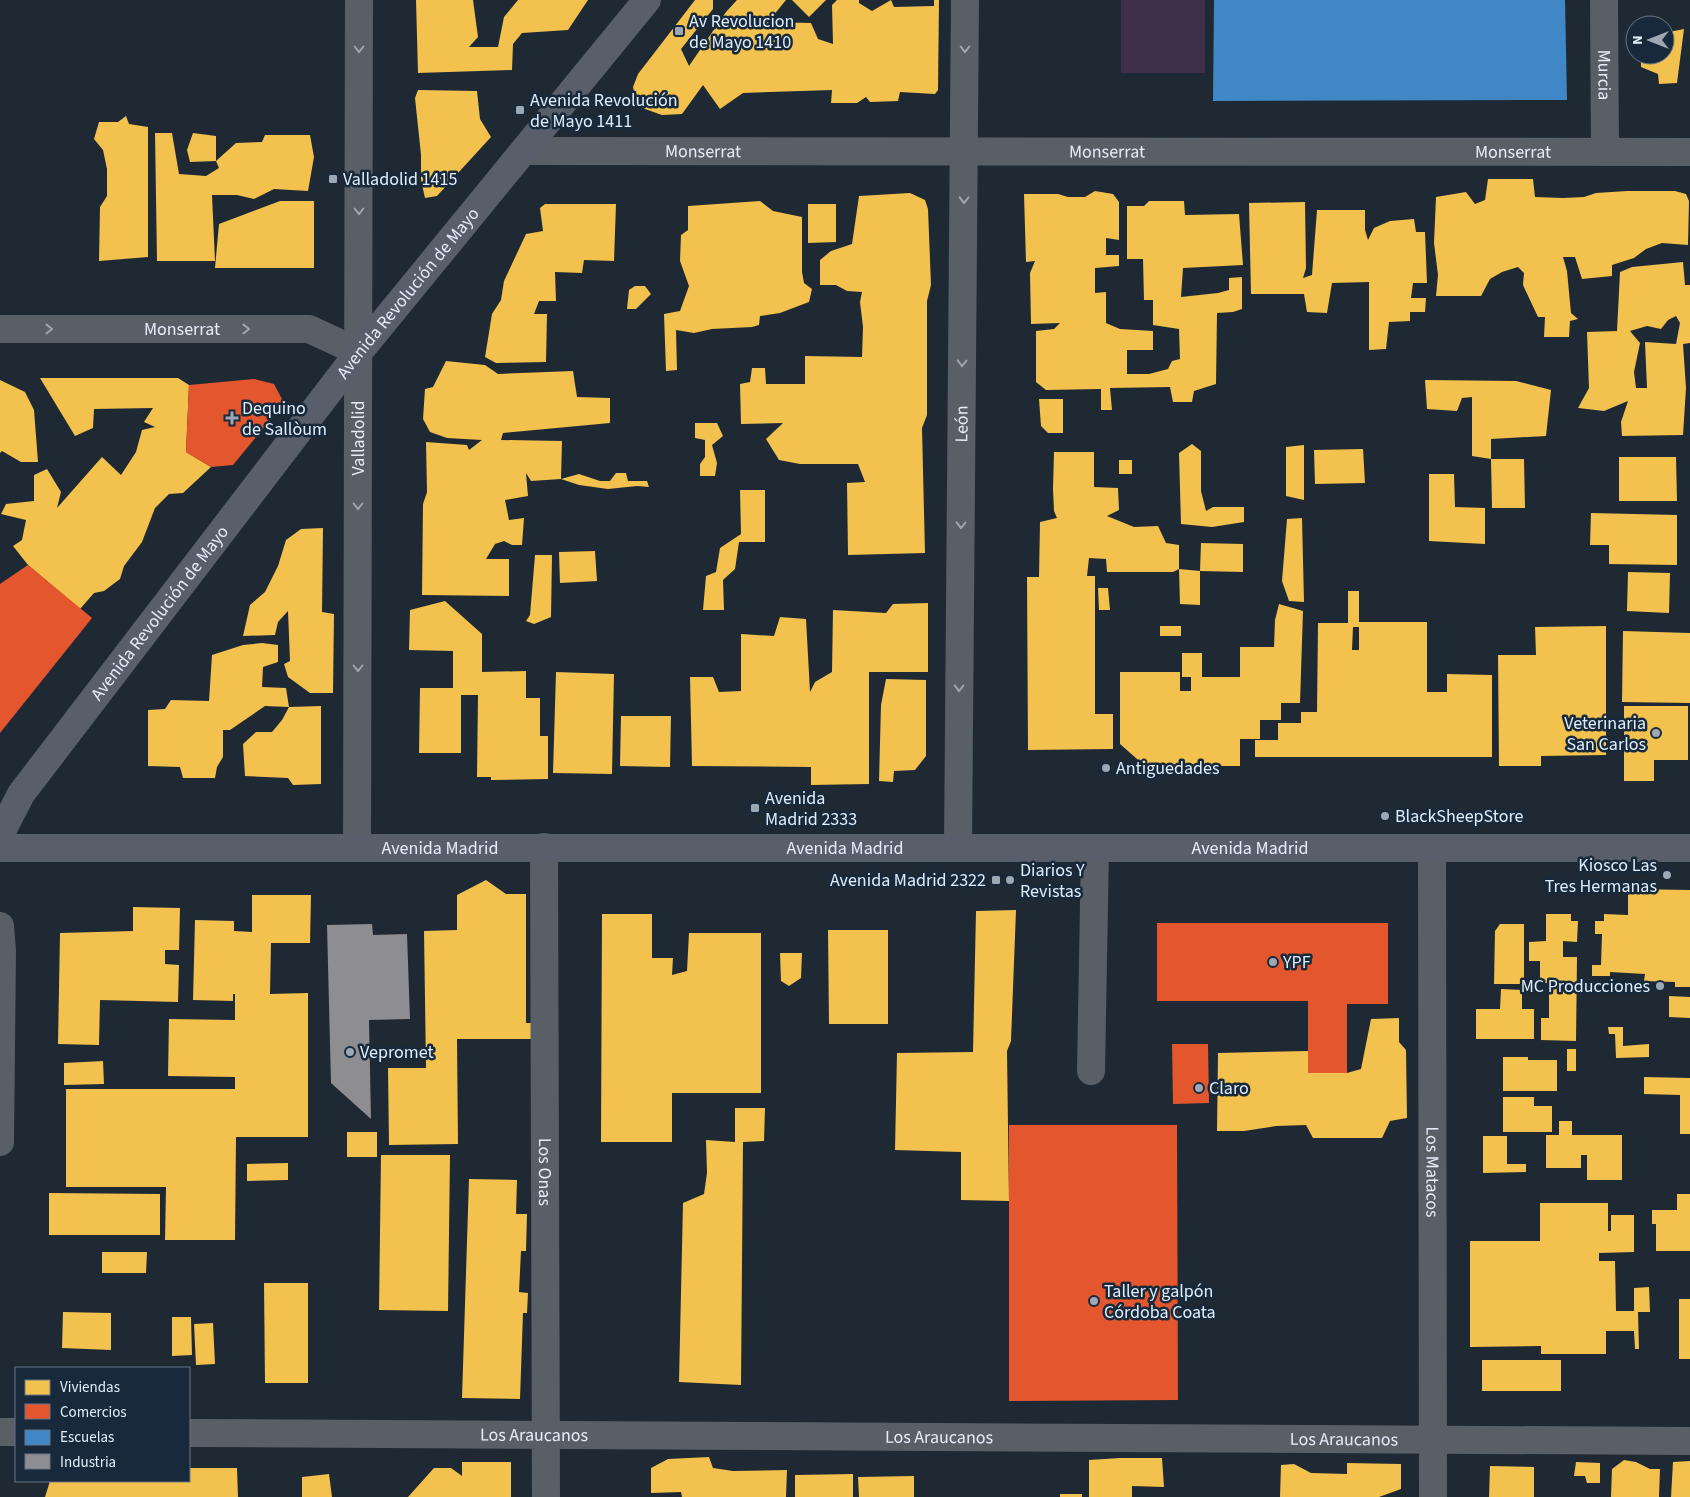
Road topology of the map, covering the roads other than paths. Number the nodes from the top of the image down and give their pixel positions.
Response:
1 (359, 0) edge
2 (647, 0) edge
3 (966, 0) edge
4 (1604, 0) edge
5 (525, 151) junction
6 (1605, 151) junction
7 (964, 152) junction
8 (1690, 152) edge
9 (0, 328) edge
10 (359, 352) junction
11 (0, 835) edge
12 (358, 847) junction
13 (544, 847) junction
14 (0, 848) edge
15 (958, 848) junction
16 (1095, 848) junction
17 (1432, 848) junction
18 (1690, 848) edge
19 (0, 926) edge
20 (1090, 1071) dead end
21 (0, 1142) edge
22 (0, 1432) edge
23 (15, 1432) edge
24 (190, 1433) edge
25 (545, 1434) junction
26 (1433, 1440) junction
27 (1690, 1441) edge
28 (546, 1497) edge
29 (1433, 1497) edge

1 -> 10 street, Valladolid
2 - 5 main road, Avenida Revolución de Mayo
3 -> 7 street, León
4 - 6 street, Murcia
5 - 7 street, Monserrat
5 - 10 main road, Avenida Revolución de Mayo
6 - 7 street, Monserrat
6 - 8 street, Monserrat
7 -> 15 street, León
9 -> 10 street, Monserrat
10 - 11 main road, Avenida Revolución de Mayo
10 -> 12 street, Valladolid
12 - 13 main road, Avenida Madrid
12 - 14 main road, Avenida Madrid
13 - 15 main road, Avenida Madrid
13 - 25 street, Los Onas
15 - 16 main road, Avenida Madrid
16 - 17 main road, Avenida Madrid
16 - 20 street
17 - 18 main road, Avenida Madrid
17 - 26 street, Los Matacos
19 - 21 street
22 - 23 street
24 - 25 street, Los Araucanos
25 - 26 street, Los Araucanos
25 - 28 street, Los Onas
26 - 27 street, Los Araucanos
26 - 29 street, Los Matacos

